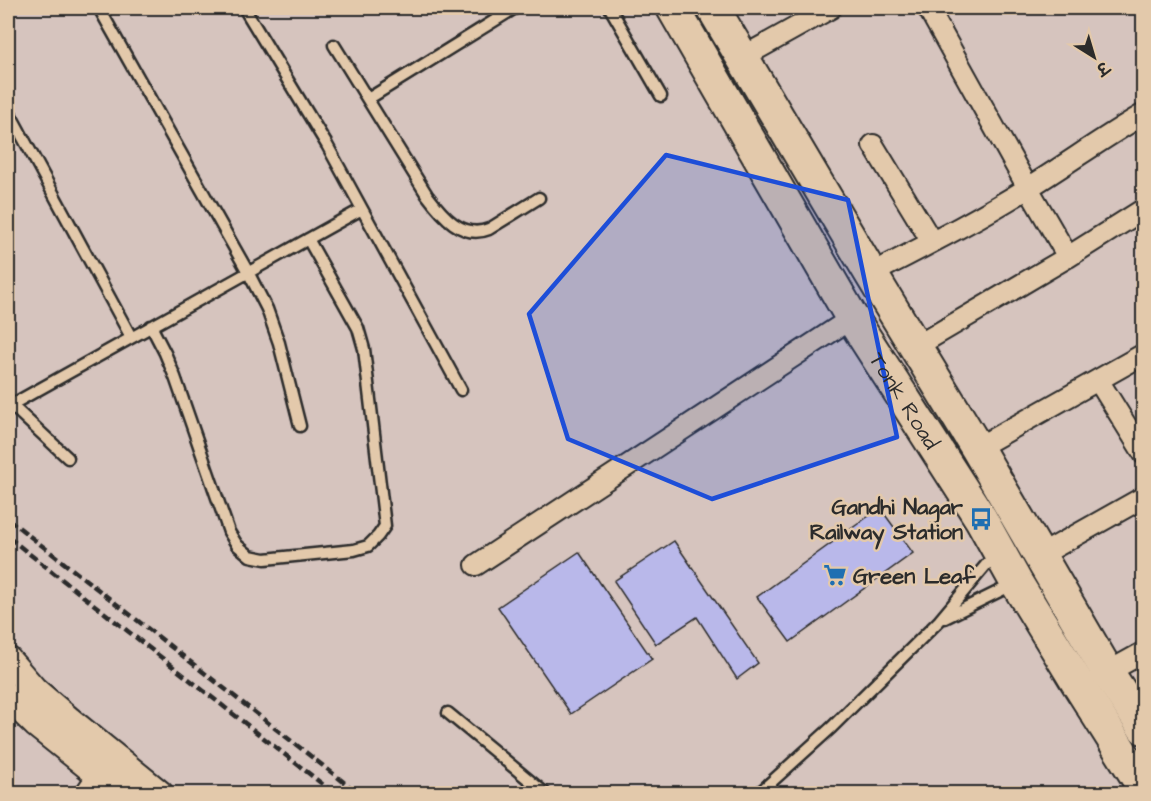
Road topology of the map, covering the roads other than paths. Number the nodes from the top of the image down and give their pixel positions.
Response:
1 (99, 8) edge
2 (244, 8) edge
3 (515, 8) edge
4 (610, 8) edge
5 (673, 8) edge
6 (713, 8) edge
7 (831, 8) edge
8 (928, 8) edge
9 (334, 45) dead end
10 (741, 58) junction
11 (661, 96) dead end
12 (368, 99) junction
13 (8, 110) edge
14 (1143, 114) edge
15 (873, 145) dead end
16 (1028, 189) junction
17 (539, 198) dead end
18 (362, 209) junction
19 (1143, 209) edge
20 (308, 239) junction
21 (932, 242) junction
22 (1068, 257) junction
23 (248, 272) junction
24 (871, 274) junction
25 (852, 318) junction
26 (151, 326) junction
27 (131, 337) junction
28 (915, 347) junction
29 (1143, 354) edge
30 (1098, 380) junction
31 (461, 390) dead end
32 (9, 404) edge
33 (300, 426) dead end
34 (977, 448) junction
35 (1143, 454) edge
36 (68, 458) dead end
37 (1143, 497) edge
38 (998, 550) junction
39 (1040, 556) junction
40 (476, 565) dead end
41 (1016, 582) junction
42 (939, 621) junction
43 (1143, 652) edge
44 (8, 660) edge
45 (1121, 686) junction
46 (1080, 687) junction
47 (8, 697) edge
48 (448, 713) dead end
49 (1143, 728) edge
50 (92, 784) edge
51 (1143, 788) edge
52 (123, 794) edge
53 (160, 794) edge
54 (546, 794) edge
55 (758, 794) edge

1 - 23 lane
2 - 18 lane
3 - 12 lane
4 - 11 lane
5 - 25 main road, Tonk Road
6 - 10 main road, Tonk Road
7 - 10 street
8 - 16 street
9 - 12 lane
10 - 24 main road, Tonk Road
12 - 17 lane
13 - 27 lane
14 - 16 street
15 - 21 street
16 - 21 street
16 - 22 street
18 - 20 lane
18 - 31 lane
19 - 22 street
20 - 23 lane
20 - 26 lane
21 - 24 street
22 - 28 street
23 - 26 lane
23 - 33 lane
24 - 28 main road, Tonk Road
25 - 38 main road, Tonk Road
25 - 40 street
26 - 27 lane
27 - 32 lane
28 - 34 main road, Tonk Road
29 - 30 street
30 - 34 street
30 - 35 street
32 - 36 lane
34 - 39 main road, Tonk Road
37 - 39 street
38 - 41 main road, Tonk Road
38 - 42 lane
39 - 45 main road, Tonk Road
41 - 42 lane
41 - 46 main road, Tonk Road
42 - 55 lane
43 - 45 street
44 - 53 street
45 - 46 street
45 - 49 main road, Tonk Road
46 - 51 main road, Tonk Road
47 - 50 street
48 - 54 lane
50 - 52 street

